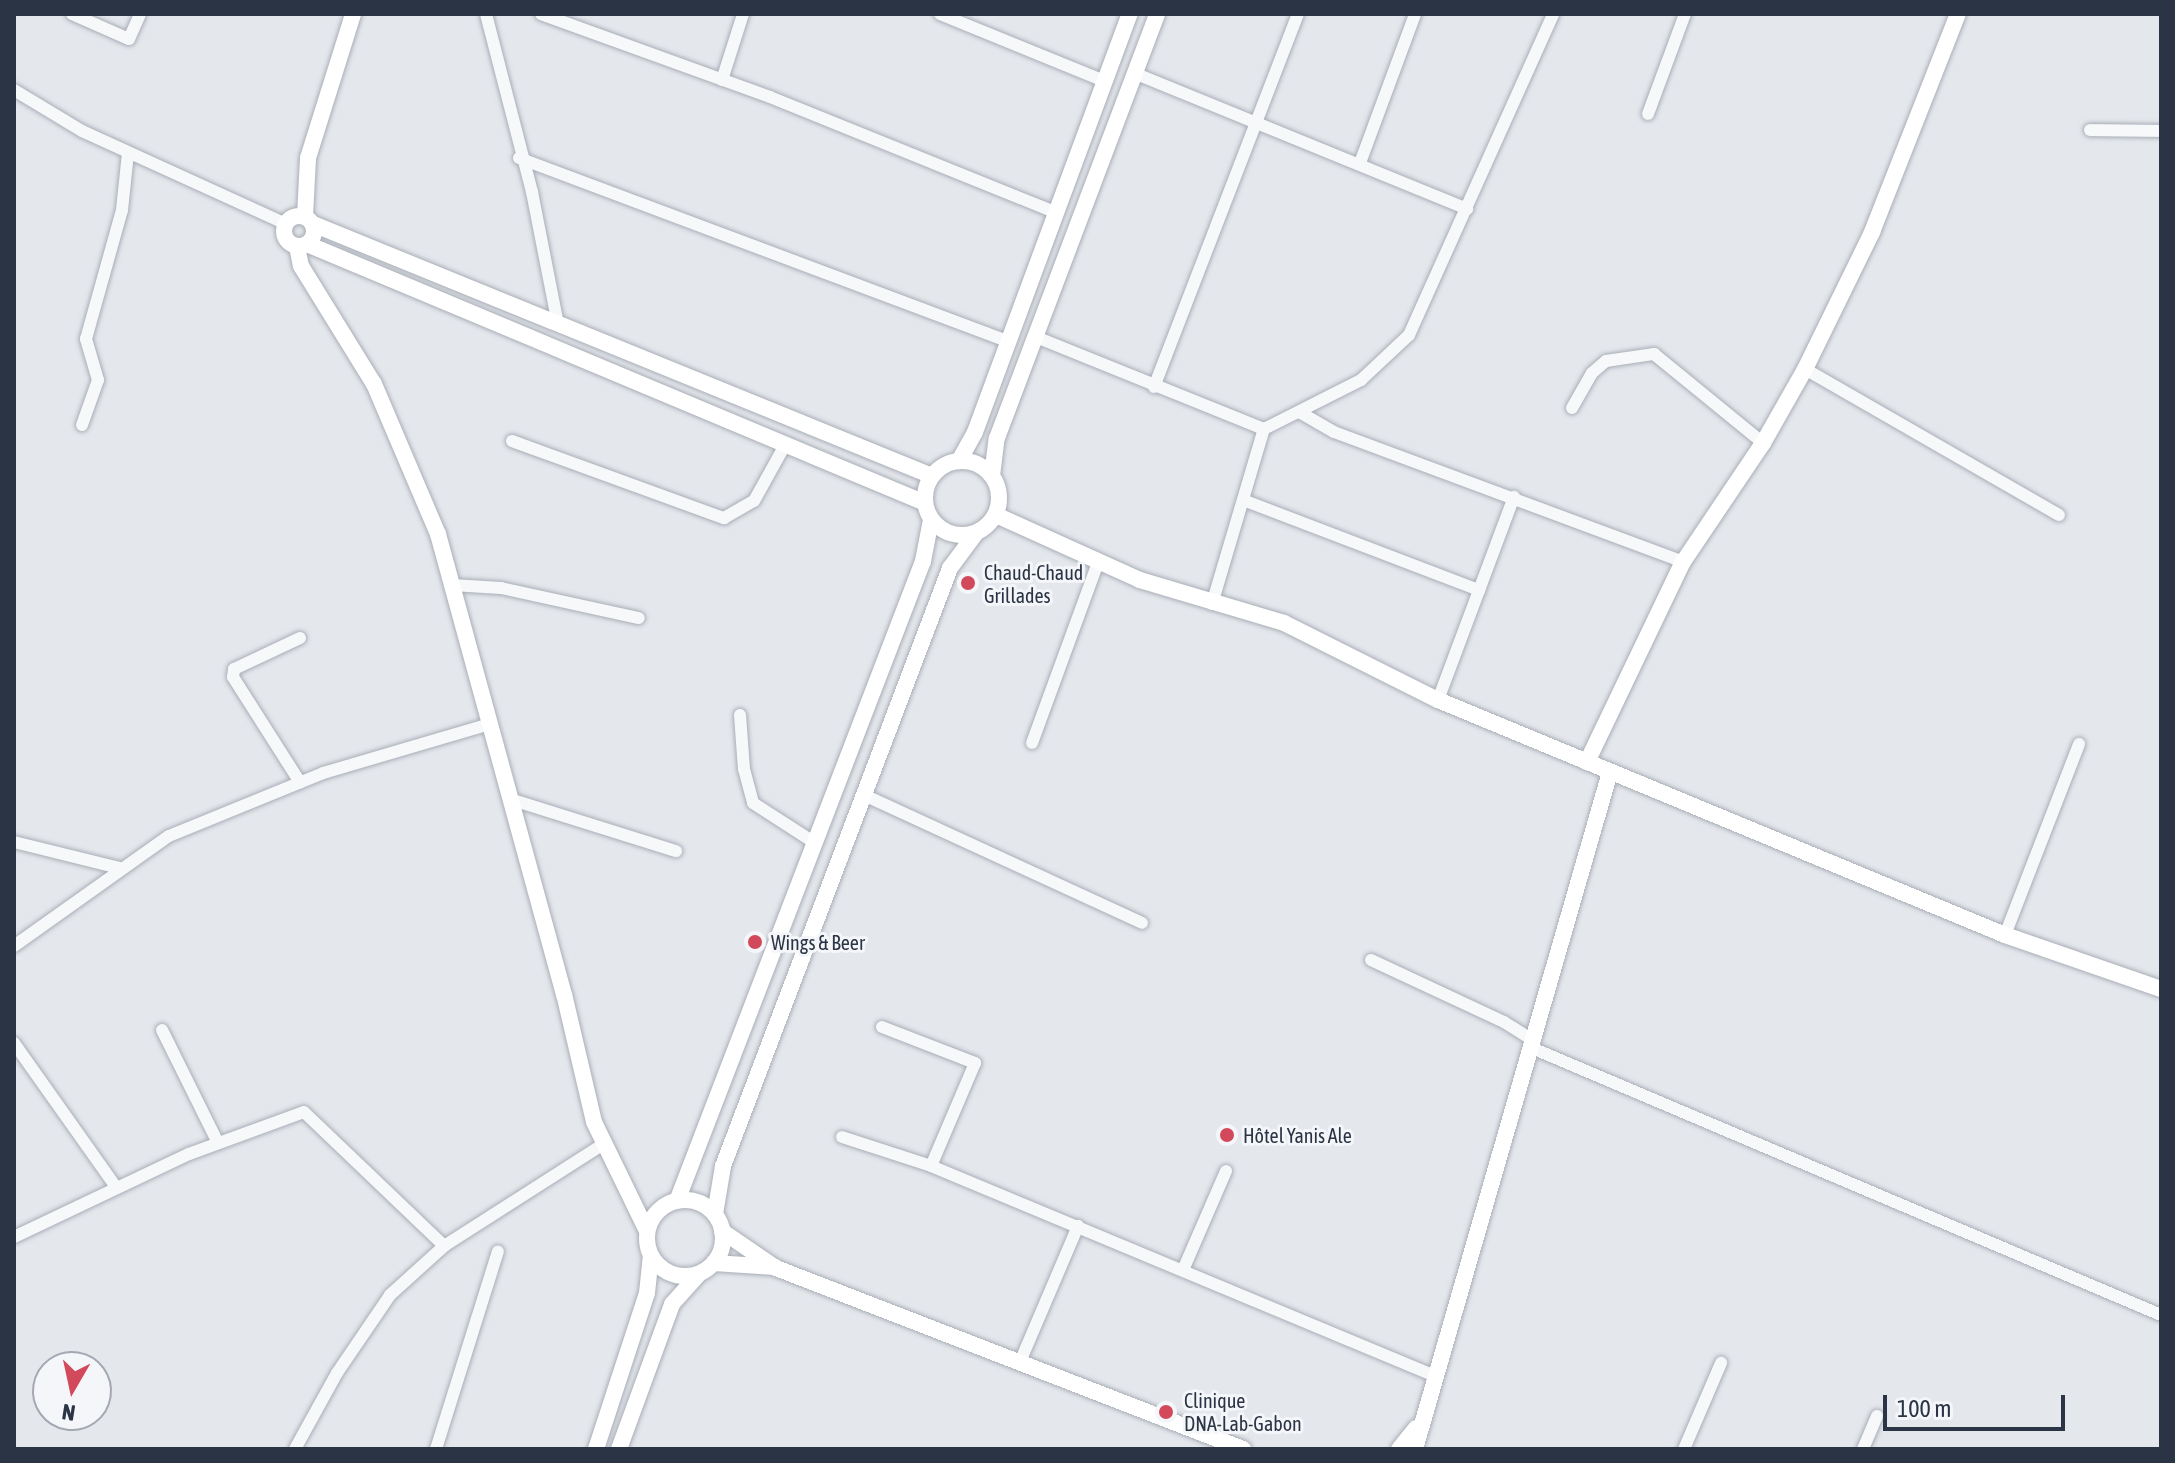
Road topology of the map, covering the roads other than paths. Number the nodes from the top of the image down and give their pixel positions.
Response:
1 (72, 14) edge
2 (140, 14) edge
3 (353, 14) edge
4 (486, 14) edge
5 (541, 14) edge
6 (743, 14) edge
7 (940, 14) edge
8 (1130, 14) edge
9 (1157, 14) edge
10 (1298, 14) edge
11 (1415, 14) edge
12 (1553, 14) edge
13 (1685, 14) edge
14 (1958, 14) edge
15 (1134, 73) junction
16 (722, 80) junction
17 (1104, 81) junction
18 (14, 90) edge
19 (1648, 114) dead end
20 (1256, 120) junction
21 (2090, 130) dead end
22 (2161, 131) edge
23 (128, 153) junction
24 (519, 158) junction
25 (1360, 163) junction
26 (1467, 209) junction
27 (1054, 212) junction
28 (309, 220) junction
29 (286, 224) junction
30 (302, 245) junction
31 (557, 320) junction
32 (1036, 337) junction
33 (1007, 341) junction
34 (1805, 369) junction
35 (1154, 387) junction
36 (1572, 408) dead end
37 (1301, 413) junction
38 (82, 425) dead end
39 (1264, 429) junction
40 (512, 441) dead end
41 (1763, 443) junction
42 (785, 445) junction
43 (959, 461) junction
44 (932, 476) junction
45 (992, 476) junction
46 (1514, 497) junction
47 (1243, 500) junction
48 (925, 503) junction
49 (996, 515) junction
50 (2059, 515) dead end
51 (931, 520) junction
52 (976, 533) junction
53 (1683, 562) junction
54 (1098, 563) junction
55 (452, 585) junction
56 (1479, 590) junction
57 (1212, 604) junction
58 (639, 618) dead end
59 (300, 638) dead end
60 (1438, 700) junction
61 (740, 715) dead end
62 (490, 724) junction
63 (1032, 743) dead end
64 (2079, 744) dead end
65 (1587, 762) junction
66 (1610, 772) junction
67 (300, 782) junction
68 (864, 795) junction
69 (513, 800) junction
70 (14, 842) edge
71 (815, 843) junction
72 (676, 851) dead end
73 (119, 868) junction
74 (1142, 923) dead end
75 (2005, 935) junction
76 (14, 946) edge
77 (1371, 960) dead end
78 (2161, 989) edge
79 (882, 1027) dead end
80 (162, 1030) dead end
81 (14, 1043) edge
82 (1533, 1045) junction
83 (842, 1137) dead end
84 (218, 1143) junction
85 (602, 1145) junction
86 (931, 1166) junction
87 (1226, 1171) dead end
88 (116, 1187) junction
89 (677, 1201) junction
90 (715, 1214) junction
91 (1078, 1226) junction
92 (647, 1231) junction
93 (722, 1231) junction
94 (14, 1237) edge
95 (444, 1246) junction
96 (498, 1251) dead end
97 (651, 1257) junction
98 (707, 1268) junction
99 (776, 1268) junction
100 (1183, 1270) junction
101 (2161, 1315) edge
102 (1020, 1362) junction
103 (1721, 1363) dead end
104 (1435, 1376) junction
105 (1877, 1416) dead end
106 (1417, 1427) junction
107 (295, 1449) edge
108 (436, 1449) edge
109 (596, 1449) edge
110 (619, 1449) edge
111 (1243, 1449) edge
112 (1399, 1449) edge
113 (1415, 1449) edge
114 (1684, 1449) edge
115 (1863, 1449) edge

1 - 2 street
3 - 28 street
4 - 24 street
5 - 16 street
6 - 16 street
7 - 17 street
8 - 17 street
9 - 15 street
10 - 20 street
11 - 25 street
12 - 26 street
13 - 19 street
14 - 34 street
15 - 20 street
15 - 32 street
16 - 27 street
17 - 27 street
18 - 23 street
20 - 25 street
20 - 35 street
21 - 22 street
23 - 29 street
23 - 38 street
24 - 31 street
24 - 33 street
25 - 26 street
26 - 37 street
27 - 33 street
28 - 29 street
28 - 30 street
28 - 31 street
29 - 30 street
30 - 42 street
30 - 55 street
31 - 44 street
32 - 35 street
32 - 45 street
33 - 43 street
34 - 41 street
34 - 50 street
35 - 39 street
36 - 41 street
37 - 39 street
37 - 46 street
39 - 47 street
40 - 42 street
41 - 53 street
42 - 48 street
43 - 44 street
43 - 45 street
44 - 48 street
45 - 49 street
46 - 53 street
46 - 56 street
47 - 56 street
47 - 57 street
48 - 51 street
49 - 52 street
49 - 54 street
51 - 52 street
51 - 71 street
52 - 68 street
53 - 65 street
54 - 57 street
54 - 63 street
55 - 58 street
55 - 62 street
56 - 60 street
57 - 60 street
59 - 67 street
60 - 65 street
61 - 71 street
62 - 67 street
62 - 69 street
64 - 75 street
65 - 66 street
66 - 75 street
66 - 82 street
67 - 73 street
68 - 74 street
68 - 90 street
69 - 72 street
69 - 85 street
70 - 73 street
71 - 89 street
73 - 76 street
75 - 78 street
77 - 82 street
79 - 86 street
80 - 84 street
81 - 88 street
82 - 101 street
82 - 104 street
83 - 86 street
84 - 88 street
84 - 95 street
85 - 92 street
85 - 95 street
86 - 91 street
87 - 100 street
88 - 94 street
89 - 90 street
89 - 92 street
90 - 93 street
91 - 100 street
91 - 102 street
92 - 97 street
93 - 98 street
93 - 99 street
95 - 107 street
96 - 108 street
97 - 98 street
97 - 109 street
98 - 99 street
98 - 110 street
99 - 102 street
100 - 104 street
102 - 111 street
103 - 114 street
104 - 106 street
105 - 115 street
106 - 112 street
106 - 113 street

